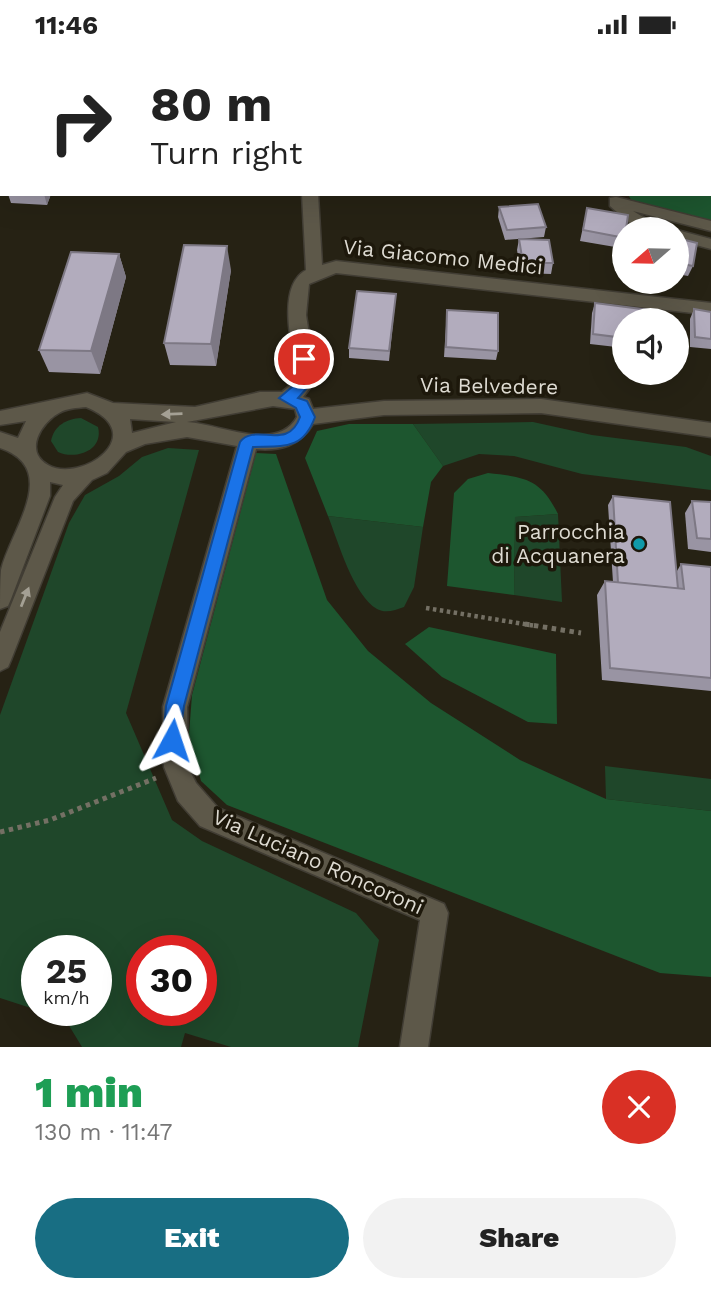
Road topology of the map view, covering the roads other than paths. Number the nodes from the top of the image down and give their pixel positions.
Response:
1 (310, 196) edge
2 (614, 198) edge
3 (629, 217) edge
4 (711, 226) edge
5 (690, 238) edge
6 (711, 244) edge
7 (314, 273) junction
8 (711, 309) edge
9 (286, 398) junction
10 (231, 403) junction
11 (51, 409) junction
12 (113, 409) junction
13 (307, 417) junction
14 (0, 418) edge
15 (711, 431) edge
16 (238, 439) junction
17 (0, 440) edge
18 (120, 446) junction
19 (33, 461) junction
20 (84, 475) junction
21 (0, 599) edge
22 (0, 660) edge
23 (414, 1047) edge

1 - 7 street
2 - 3 street
2 - 4 street
5 - 6 street
7 - 8 street, Via Giacomo Medici
7 - 9 street, Via Giacomo Medici
9 - 10 street
9 - 13 street
10 -> 12 street
10 - 16 street, Via Luciano Roncoroni
11 - 12 street
11 - 14 street
11 - 19 street
12 - 18 street
13 - 15 street, Via Belvedere
13 - 16 street
16 - 18 street
16 - 23 street, Via Luciano Roncoroni
17 - 19 street
18 - 20 street
19 - 20 street
19 - 21 street
22 -> 20 street

